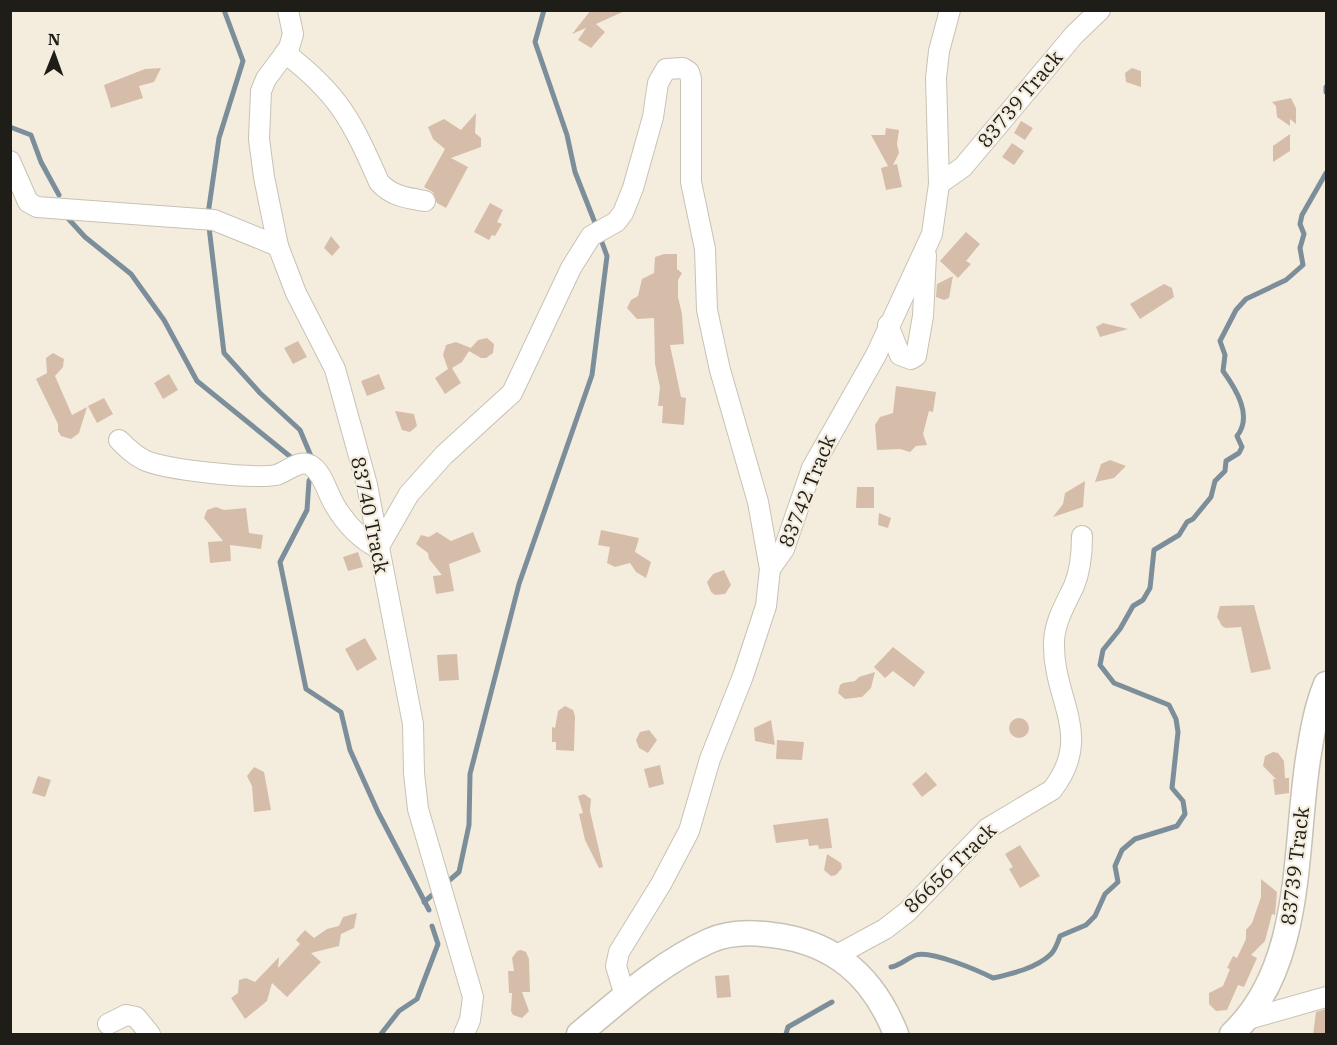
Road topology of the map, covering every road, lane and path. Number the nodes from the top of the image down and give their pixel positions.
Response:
1 (288, 10) edge
2 (950, 10) edge
3 (1100, 10) edge
4 (285, 53) junction
5 (10, 161) edge
6 (939, 184) junction
7 (425, 201) dead end
8 (278, 246) junction
9 (926, 250) junction
10 (888, 325) junction
11 (119, 440) dead end
12 (1082, 536) dead end
13 (378, 548) junction
14 (770, 569) junction
15 (1326, 684) edge
16 (837, 956) junction
17 (625, 996) junction
18 (1326, 997) edge
19 (108, 1024) dead end
20 (1239, 1027) edge
21 (150, 1035) edge
22 (464, 1035) edge
23 (579, 1035) edge
24 (896, 1035) edge

1 - 4 street, 83740 Track
2 - 6 street, 83742 Track
3 - 6 street, 83739 Track
4 - 7 street
4 - 8 street, 83740 Track
5 - 8 street
6 - 9 street, 83742 Track
8 - 13 street, 83740 Track
9 - 10 street, 83742 Track
9 - 10 street
10 - 14 street, 83742 Track
11 - 13 street
12 - 16 street, 86656 Track
13 - 14 street
13 - 22 street, 83740 Track
14 - 17 street, 83742 Track
15 - 20 street, 83739 Track
16 - 17 street
16 - 24 street
17 - 23 street
18 - 20 street
19 - 21 street

